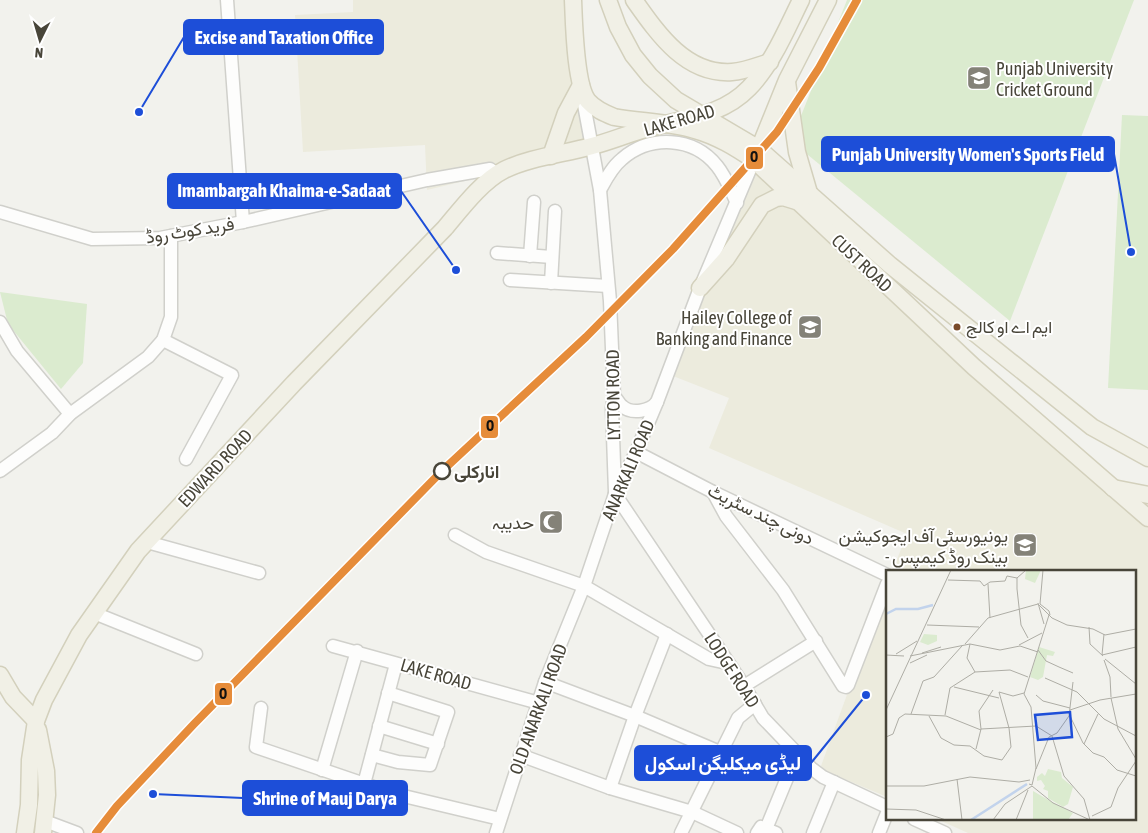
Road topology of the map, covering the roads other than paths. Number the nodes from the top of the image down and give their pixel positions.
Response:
1 (227, 0) edge
2 (573, 0) edge
3 (608, 0) edge
4 (634, 0) edge
5 (801, 0) edge
6 (828, 0) edge
7 (770, 62) junction
8 (787, 80) junction
9 (581, 85) junction
10 (702, 116) junction
11 (665, 124) junction
12 (592, 146) junction
13 (757, 155) junction
14 (551, 156) junction
15 (505, 170) junction
16 (600, 190) junction
17 (803, 198) junction
18 (534, 202) dead end
19 (737, 203) junction
20 (555, 211) dead end
21 (0, 212) edge
22 (243, 222) junction
23 (171, 236) junction
24 (497, 253) dead end
25 (530, 256) junction
26 (552, 257) junction
27 (510, 280) dead end
28 (551, 283) junction
29 (608, 286) junction
30 (700, 288) junction
31 (0, 322) edge
32 (163, 340) junction
33 (614, 396) junction
34 (658, 402) junction
35 (70, 414) junction
36 (636, 452) junction
37 (1148, 458) edge
38 (186, 459) dead end
39 (0, 471) edge
40 (1113, 488) junction
41 (713, 492) junction
42 (615, 494) junction
43 (1148, 495) edge
44 (1148, 518) edge
45 (455, 535) dead end
46 (147, 542) junction
47 (260, 573) dead end
48 (886, 575) edge
49 (584, 586) junction
50 (886, 587) edge
51 (94, 613) junction
52 (668, 634) junction
53 (816, 641) junction
54 (333, 646) dead end
55 (357, 651) junction
56 (196, 654) dead end
57 (728, 663) junction
58 (396, 664) junction
59 (0, 675) edge
60 (545, 682) junction
61 (744, 686) junction
62 (388, 693) junction
63 (539, 703) junction
64 (755, 704) junction
65 (261, 708) dead end
66 (635, 716) junction
67 (36, 721) junction
68 (379, 726) junction
69 (438, 744) junction
70 (722, 753) junction
71 (797, 754) junction
72 (372, 755) junction
73 (520, 755) junction
74 (322, 770) junction
75 (834, 782) junction
76 (364, 784) junction
77 (610, 788) junction
78 (886, 807) edge
79 (692, 812) junction
80 (886, 816) edge
81 (500, 819) junction
82 (916, 820) edge
83 (44, 827) edge
84 (766, 832) edge
85 (25, 833) edge
86 (77, 833) edge
87 (496, 833) edge
88 (681, 833) edge
89 (737, 833) edge
90 (813, 833) edge
91 (879, 833) edge
92 (945, 833) edge

1 - 22 street
2 - 9 main road, CUST ROAD
3 - 10 main road, CUST ROAD
4 - 7 main road
5 - 7 main road, LAKE ROAD
6 - 8 main road
7 - 10 main road, LAKE ROAD
8 - 13 main road
8 - 17 main road
9 - 11 main road, CUST ROAD
9 - 12 street, LYTTON ROAD
9 - 14 main road
10 - 11 main road, LAKE ROAD
10 - 13 main road, CUST ROAD
11 - 12 main road, LAKE ROAD
11 - 13 main road, CUST ROAD
12 - 14 main road, LAKE ROAD
12 - 16 street, LYTTON ROAD
13 - 17 main road, CUST ROAD
13 - 19 street, ANARKALI ROAD
14 - 15 main road, LAKE ROAD
15 - 22 street, فرید کوٹ روڈ
15 - 46 main road, EDWARD ROAD
16 - 19 street
16 - 29 street, LYTTON ROAD
17 - 30 main road
17 - 37 main road, CUST ROAD
17 - 40 main road, CUST ROAD
18 - 25 street
19 - 30 street, ANARKALI ROAD
20 - 26 street
21 - 23 street, فرید کوٹ روڈ
22 - 23 street, فرید کوٹ روڈ
23 - 32 street
24 - 25 street
25 - 26 street
26 - 28 street
27 - 28 street
28 - 29 street
29 - 33 street, LYTTON ROAD
30 - 34 street, ANARKALI ROAD
31 - 35 street
32 - 35 street
32 - 38 street
33 - 34 street
33 - 42 street, LYTTON ROAD
34 - 36 street, ANARKALI ROAD
35 - 39 street
36 - 41 street, دونی چند سٹریٹ
36 - 42 street, ANARKALI ROAD
40 - 43 main road
40 - 44 main road, CUST ROAD
41 - 48 street, دونی چند سٹریٹ
41 - 53 street
42 - 49 street, ANARKALI ROAD
42 - 57 street, LODGE ROAD
45 - 49 street
46 - 47 street
46 - 51 main road, EDWARD ROAD
49 - 52 street
49 - 60 street, OLD ANARKALI ROAD
50 - 53 street
51 - 56 street
51 - 67 main road, EDWARD ROAD
52 - 57 street
52 - 66 street
53 - 61 street
54 - 55 street, LAKE ROAD
55 - 58 street, LAKE ROAD
55 - 74 street
57 - 61 street, LODGE ROAD
58 - 62 street
58 - 63 street, LAKE ROAD
59 - 67 main road
60 - 63 street, OLD ANARKALI ROAD
60 - 66 street
61 - 64 street, LODGE ROAD
62 - 68 street
62 - 69 street
63 - 73 street, OLD ANARKALI ROAD
64 - 70 street
64 - 71 street, LODGE ROAD
65 - 74 street
66 - 70 street
66 - 77 street
67 - 83 main road
67 - 85 main road, EDWARD ROAD
68 - 69 street
68 - 72 street
69 - 72 street
70 - 79 street
71 - 75 street, LODGE ROAD
71 - 84 street
72 - 76 street
73 - 77 street
73 - 81 street, OLD ANARKALI ROAD
74 - 76 street
75 - 78 street, LODGE ROAD
75 - 90 street
76 - 81 street
77 - 79 street
79 - 88 street
79 - 89 street
80 - 91 street
81 - 87 street, OLD ANARKALI ROAD
82 - 92 street
83 - 86 street

